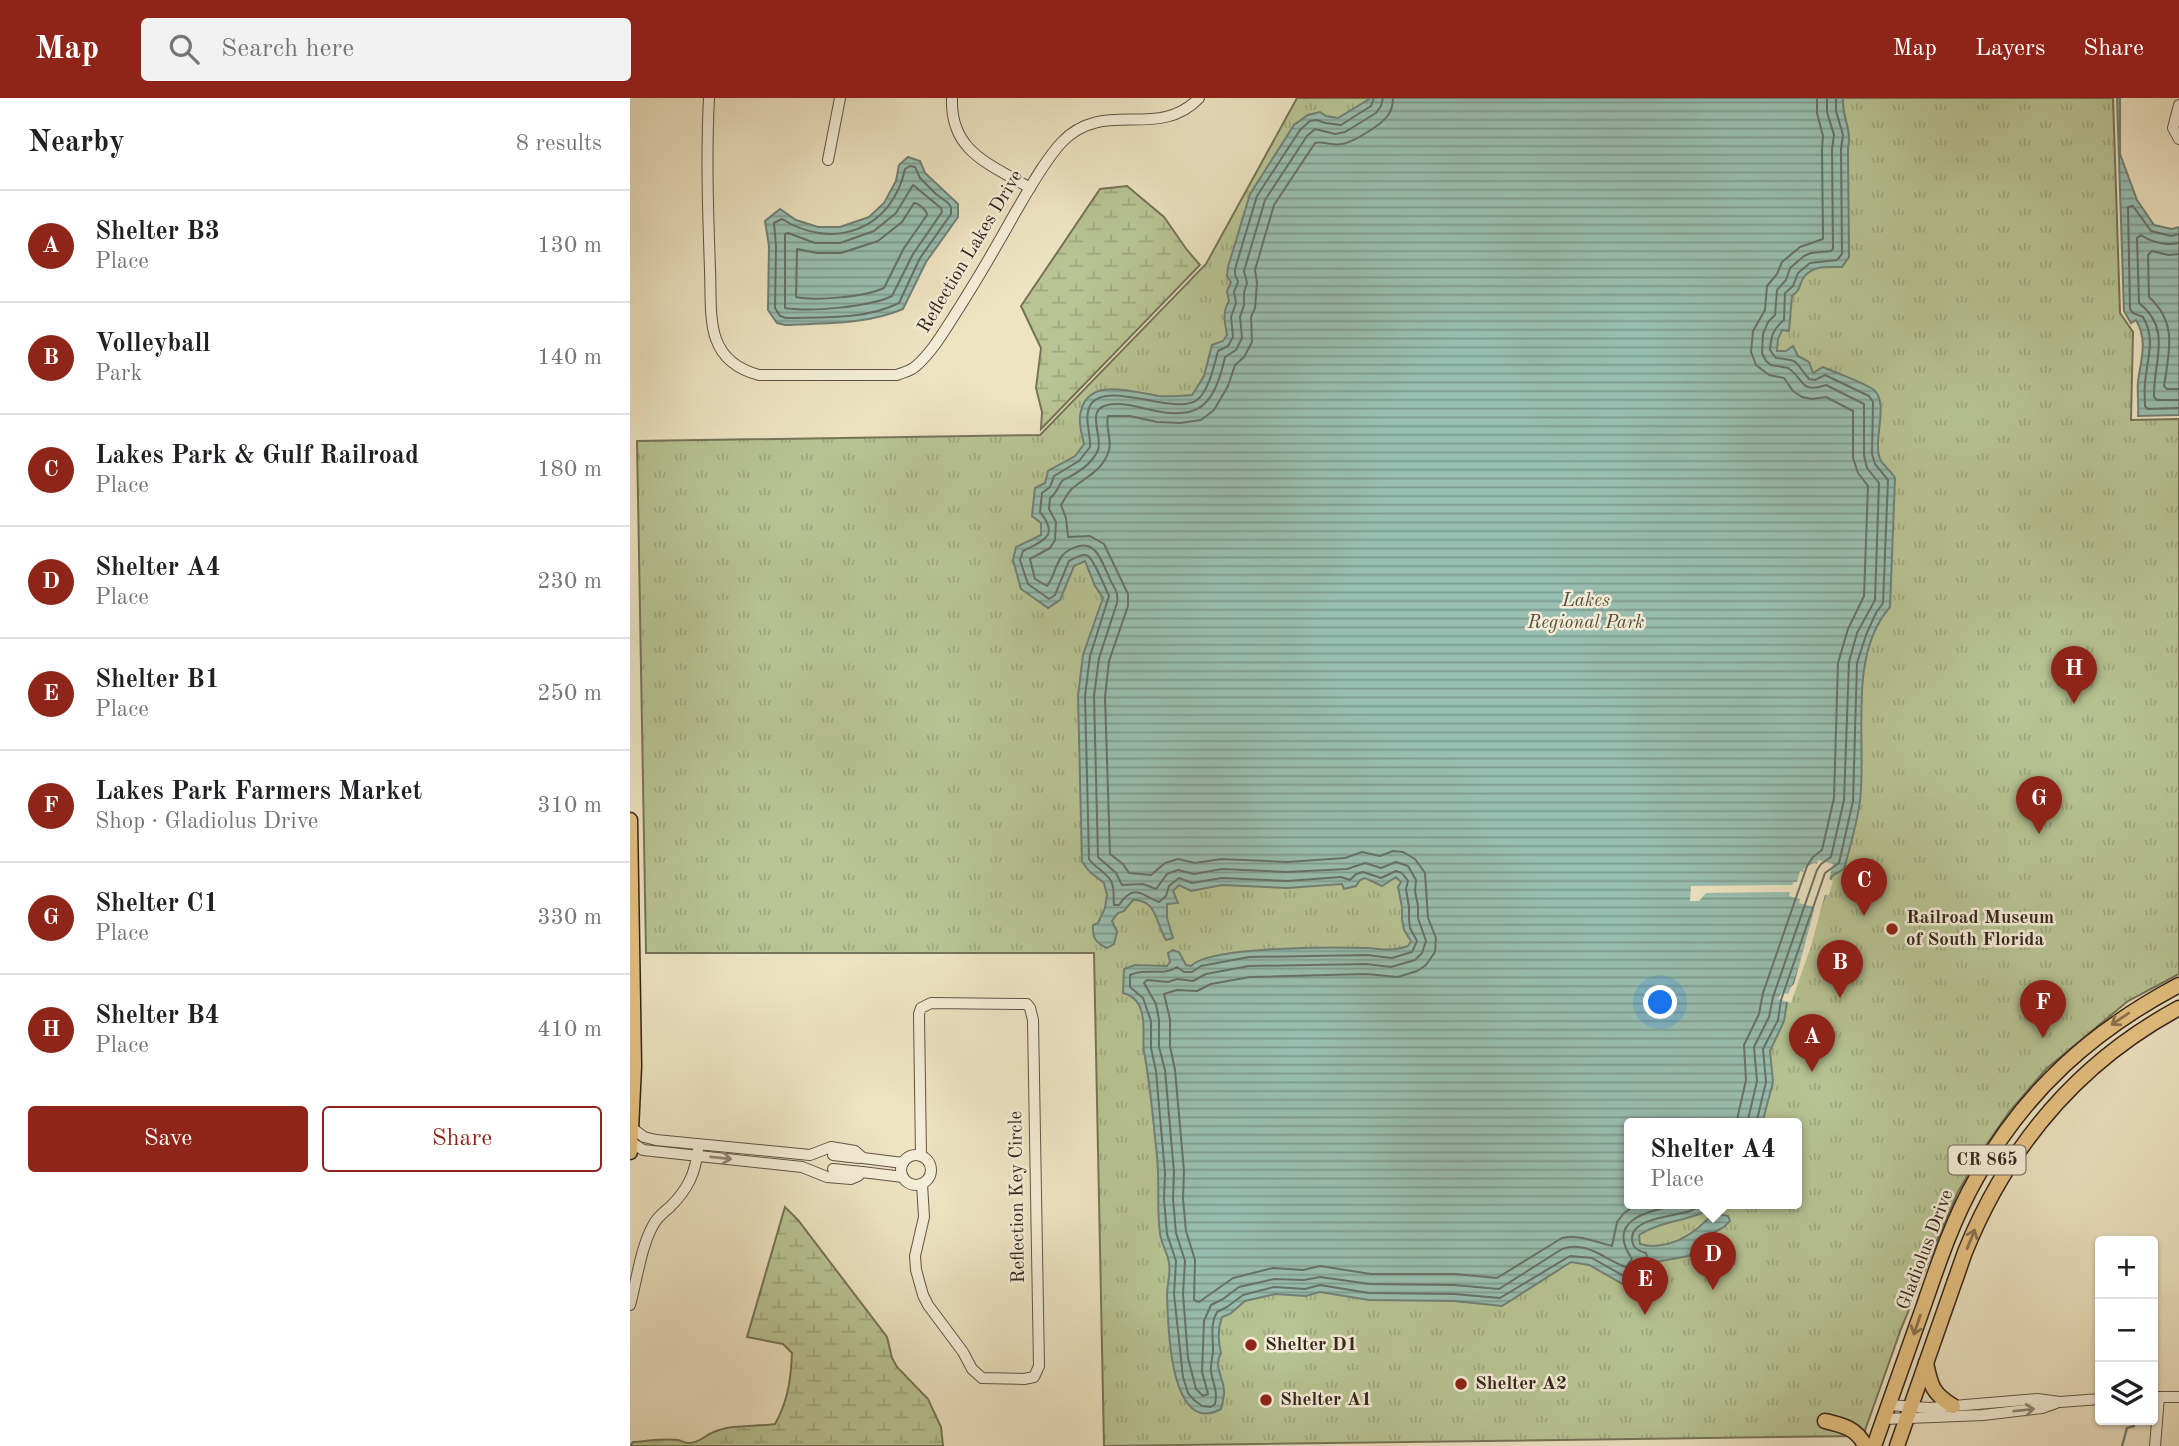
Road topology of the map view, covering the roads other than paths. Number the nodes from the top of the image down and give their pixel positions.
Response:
1 (709, 98) edge
2 (840, 98) edge
3 (952, 98) edge
4 (1199, 98) edge
5 (2179, 105) edge
6 (2179, 139) edge
7 (828, 160) dead end
8 (1030, 188) junction
9 (630, 820) edge
10 (2179, 985) edge
11 (2179, 1008) edge
12 (631, 1141) edge
13 (698, 1144) junction
14 (826, 1154) junction
15 (697, 1156) junction
16 (921, 1156) junction
17 (863, 1158) junction
18 (903, 1163) junction
19 (825, 1170) junction
20 (862, 1172) junction
21 (903, 1177) junction
22 (922, 1184) junction
23 (630, 1305) edge
24 (1926, 1363) junction
25 (2158, 1397) edge
26 (2179, 1397) edge
27 (2095, 1399) edge
28 (2060, 1402) junction
29 (1889, 1405) junction
30 (1953, 1406) junction
31 (1909, 1413) junction
32 (1884, 1419) junction
33 (1825, 1421) dead end
34 (2155, 1425) edge
35 (1865, 1446) edge
36 (1874, 1446) edge
37 (1897, 1446) edge
38 (2155, 1446) edge

1 - 8 street, Reflection Lakes Drive
2 - 7 street
3 - 8 street
4 - 8 street, Reflection Lakes Drive
5 - 6 street
9 - 12 main road
10 -> 29 main road, Gladiolus Drive / CR 865
24 -> 11 main road, Gladiolus Drive / CR 865
12 - 13 street
12 - 15 street
13 - 14 street
13 - 15 street
14 - 17 street
14 - 17 street
14 - 19 street
15 -> 19 street
15 - 23 street
16 - 18 street
16 - 22 street
16 - 22 street, Reflection Key Circle
17 - 18 street
18 - 21 street
19 - 20 street
19 - 20 street
20 - 21 street
21 - 22 street
24 - 30 main road
24 - 31 main road, Gladiolus Drive / CR 865
25 - 26 street
27 - 28 street
28 - 30 street
31 -> 28 street
29 - 31 street
29 - 32 main road, Gladiolus Drive / CR 865
30 - 31 street
31 - 32 street
31 - 37 main road, Gladiolus Drive / CR 865
32 - 36 main road, Gladiolus Drive / CR 865
33 - 35 main road
34 - 38 street

